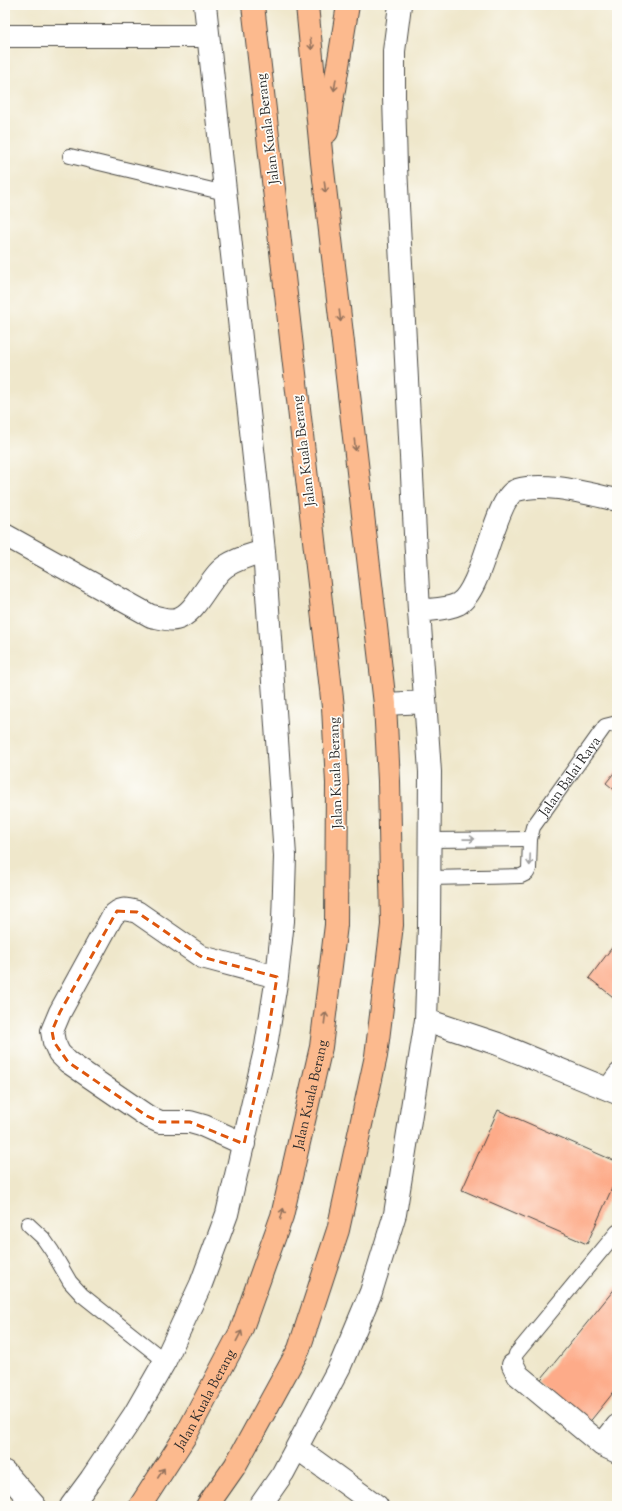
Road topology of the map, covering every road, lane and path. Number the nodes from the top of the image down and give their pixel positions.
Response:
1 (205, 5) edge
2 (252, 5) edge
3 (307, 5) edge
4 (348, 5) edge
5 (400, 5) edge
6 (5, 36) edge
7 (208, 36) junction
8 (70, 156) dead end
9 (322, 162) junction
10 (225, 192) junction
11 (617, 500) edge
12 (5, 535) edge
13 (264, 551) junction
14 (419, 611) junction
15 (425, 702) junction
16 (385, 704) junction
17 (617, 723) edge
18 (530, 839) junction
19 (430, 840) junction
20 (429, 878) junction
21 (277, 977) junction
22 (426, 1020) junction
23 (613, 1084) edge
24 (244, 1144) junction
25 (28, 1224) dead end
26 (617, 1232) edge
27 (165, 1361) junction
28 (513, 1364) joint
29 (617, 1426) edge
30 (296, 1448) junction
31 (610, 1449) edge
32 (5, 1472) edge
33 (35, 1506) edge
34 (71, 1506) edge
35 (140, 1506) edge
36 (207, 1506) edge
37 (260, 1506) edge
38 (377, 1506) edge

1 - 7 street
35 -> 2 highway, Jalan Kuala Berang
3 -> 9 highway
4 -> 9 highway
5 - 14 street
6 - 7 street
7 - 10 street
8 - 10 lane
9 -> 16 highway
10 - 13 street
11 - 14 street
12 - 13 street
13 - 21 street
14 - 15 street
15 - 16 street
15 - 19 street
16 - 36 highway
17 - 18 lane, Jalan Balai Raya
19 -> 18 lane
18 -> 20 lane
19 - 20 street
20 - 22 street
21 - 24 street
21 - 24 street
22 - 23 street
22 - 30 street
24 - 27 street
25 - 27 lane
26 - 28 lane
27 - 34 street
28 - 31 street
29 - 31 street
30 - 37 street
30 - 38 street
32 - 33 street

